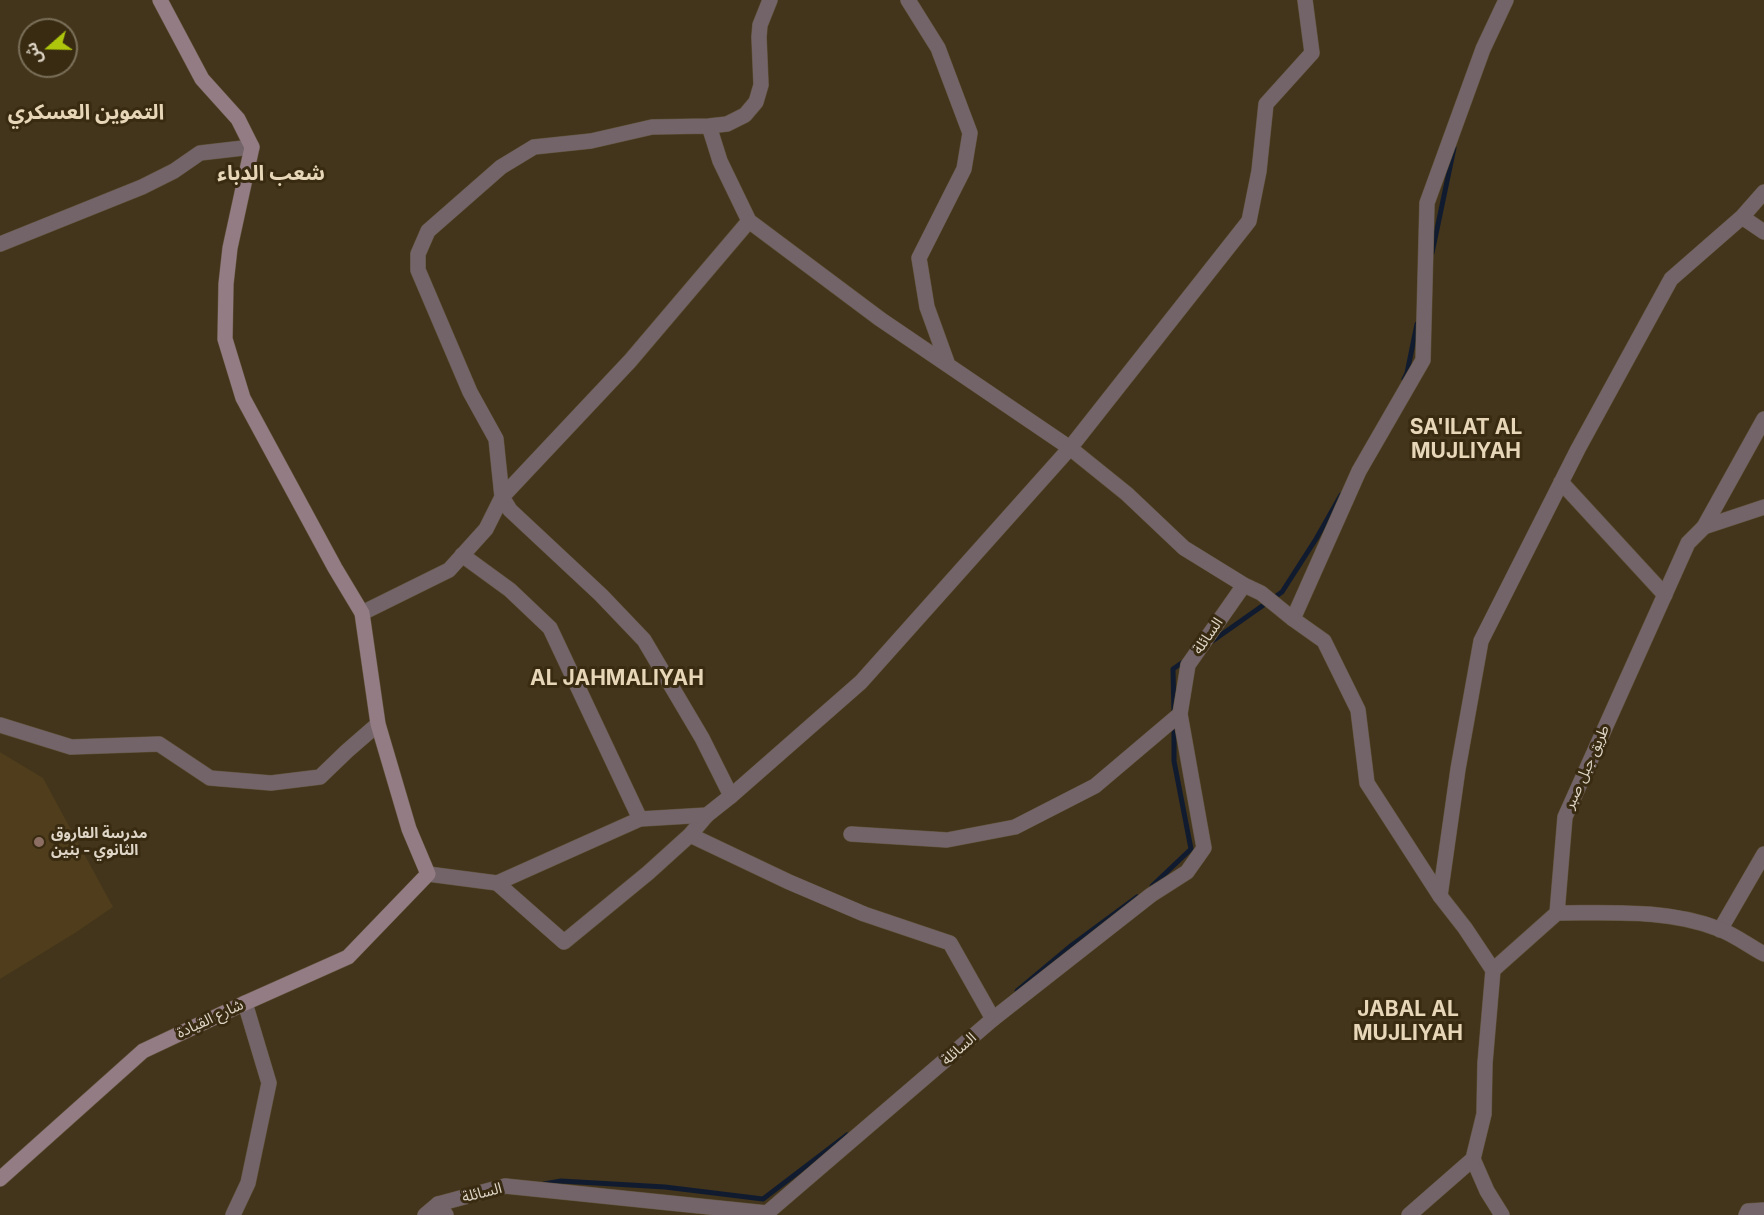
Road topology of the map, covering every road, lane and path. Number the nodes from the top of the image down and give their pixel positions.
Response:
1 (160, 0) edge
2 (770, 0) edge
3 (908, 0) edge
4 (1305, 0) edge
5 (1506, 0) edge
6 (709, 126) junction
7 (252, 147) junction
8 (1764, 192) edge
9 (1742, 217) junction
10 (749, 221) junction
11 (1764, 232) edge
12 (0, 244) edge
13 (948, 365) junction
14 (1764, 419) edge
15 (1070, 448) junction
16 (1562, 482) junction
17 (502, 497) junction
18 (1764, 507) edge
19 (1704, 528) junction
20 (462, 555) junction
21 (1244, 585) junction
22 (1665, 595) junction
23 (362, 613) junction
24 (1293, 619) junction
25 (1180, 714) junction
26 (378, 724) junction
27 (0, 725) edge
28 (731, 796) junction
29 (707, 815) junction
30 (640, 819) junction
31 (851, 834) dead end
32 (690, 835) junction
33 (1764, 854) edge
34 (428, 874) junction
35 (497, 883) junction
36 (1440, 896) junction
37 (1557, 913) junction
38 (1720, 930) junction
39 (1764, 954) edge
40 (1493, 970) junction
41 (244, 1003) junction
42 (993, 1019) junction
43 (1473, 1159) junction
44 (0, 1179) edge
45 (442, 1209) edge
46 (1764, 1210) edge
47 (767, 1214) edge
48 (233, 1215) edge
49 (425, 1215) edge
50 (1409, 1215) edge
51 (1502, 1215) edge
52 (1746, 1215) edge

1 - 7 main road
2 - 6 street
3 - 13 street
4 - 15 street
5 - 24 street
6 - 10 street
6 - 17 street
7 - 12 street
7 - 23 main road
8 - 9 street
9 - 11 street
9 - 16 street
10 - 13 street
10 - 17 street
13 - 15 street
14 - 19 street
15 - 21 street
15 - 28 street
16 - 22 street
16 - 36 street
17 - 20 street
17 - 28 street
18 - 19 street, طريق جبل صبر
19 - 22 street, طريق جبل صبر
20 - 23 street
20 - 30 street
21 - 24 street
21 - 25 street, السائلة
22 - 37 street, طريق جبل صبر
23 - 26 main road
24 - 36 street
25 - 31 street
25 - 42 street, السائلة
26 - 27 street
26 - 34 main road
28 - 29 street
29 - 30 street
29 - 32 street
30 - 35 street
32 - 35 street
32 - 42 street
33 - 38 street
34 - 35 street
34 - 41 main road, شارع القيادة
36 - 40 street
37 - 38 street
37 - 40 street
38 - 39 street
40 - 43 street
41 - 44 main road, شارع القيادة
41 - 48 street
42 - 47 street, السائلة
43 - 50 street
43 - 51 street
45 - 47 street, السائلة
45 - 49 street, السائلة
46 - 52 street

